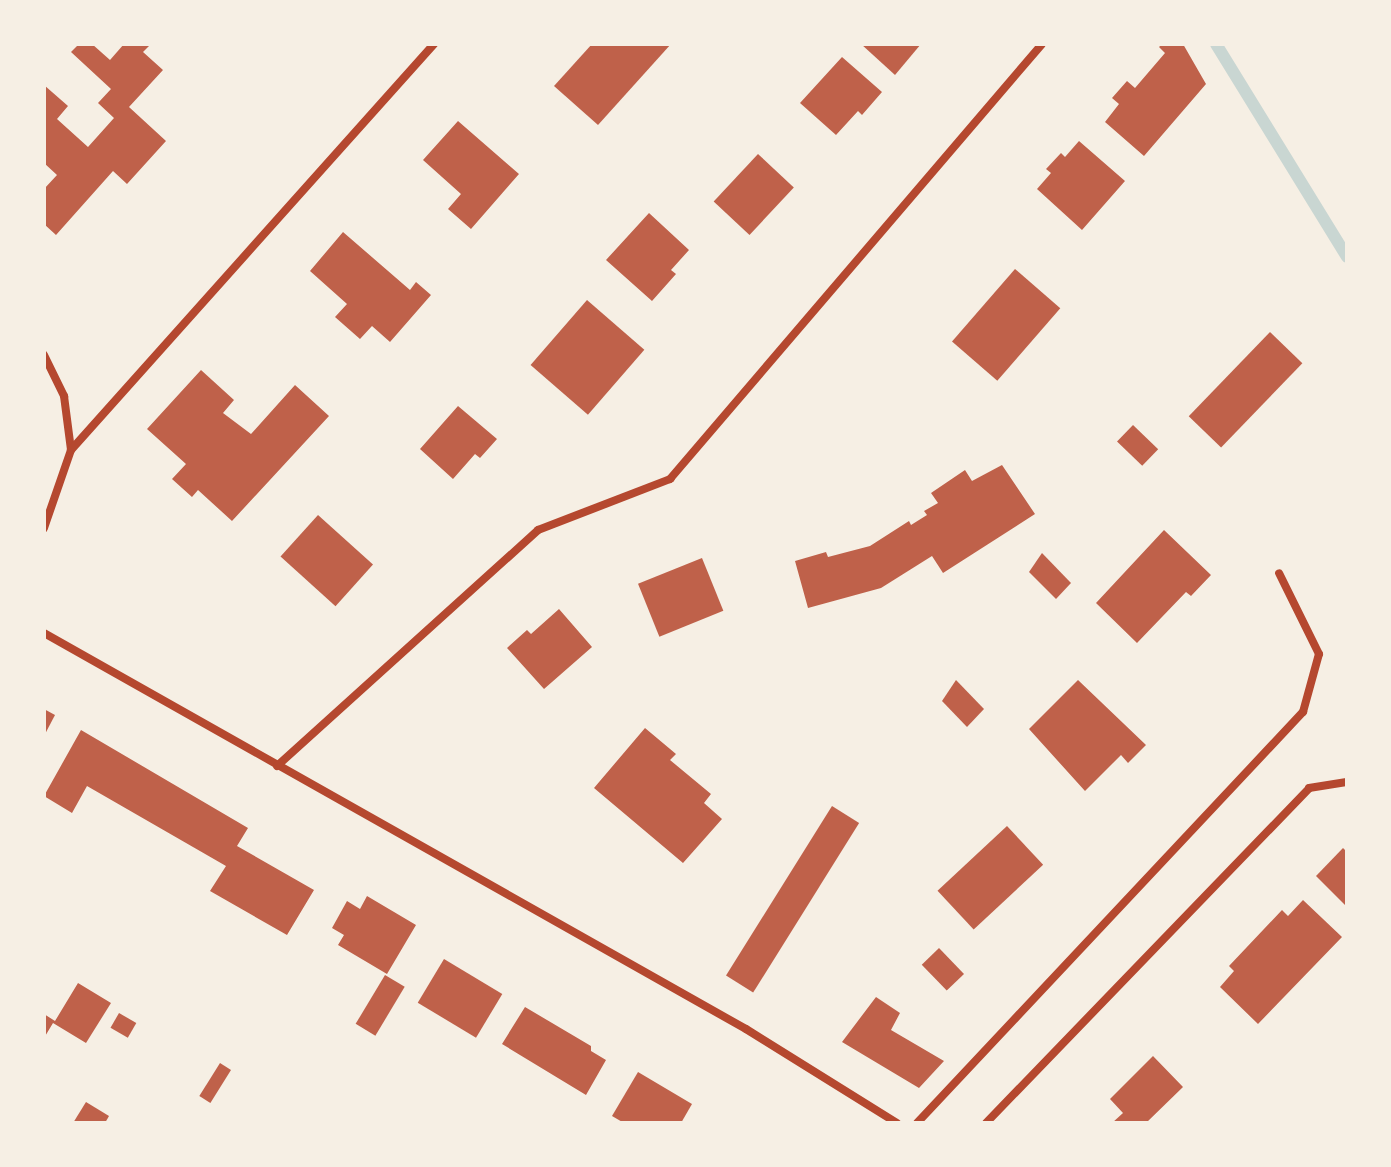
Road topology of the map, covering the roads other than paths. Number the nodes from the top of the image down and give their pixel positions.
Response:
1 (434, 44) edge
2 (1042, 44) edge
3 (44, 355) edge
4 (71, 450) junction
5 (44, 528) edge
6 (1279, 573) dead end
7 (44, 633) edge
8 (277, 766) junction
9 (1347, 782) edge
10 (897, 1123) edge
11 (917, 1123) edge
12 (986, 1123) edge

1 - 4 street
2 - 8 street
3 - 4 street
4 - 5 street
6 - 11 street
7 - 8 street
8 - 10 street
9 - 12 street

